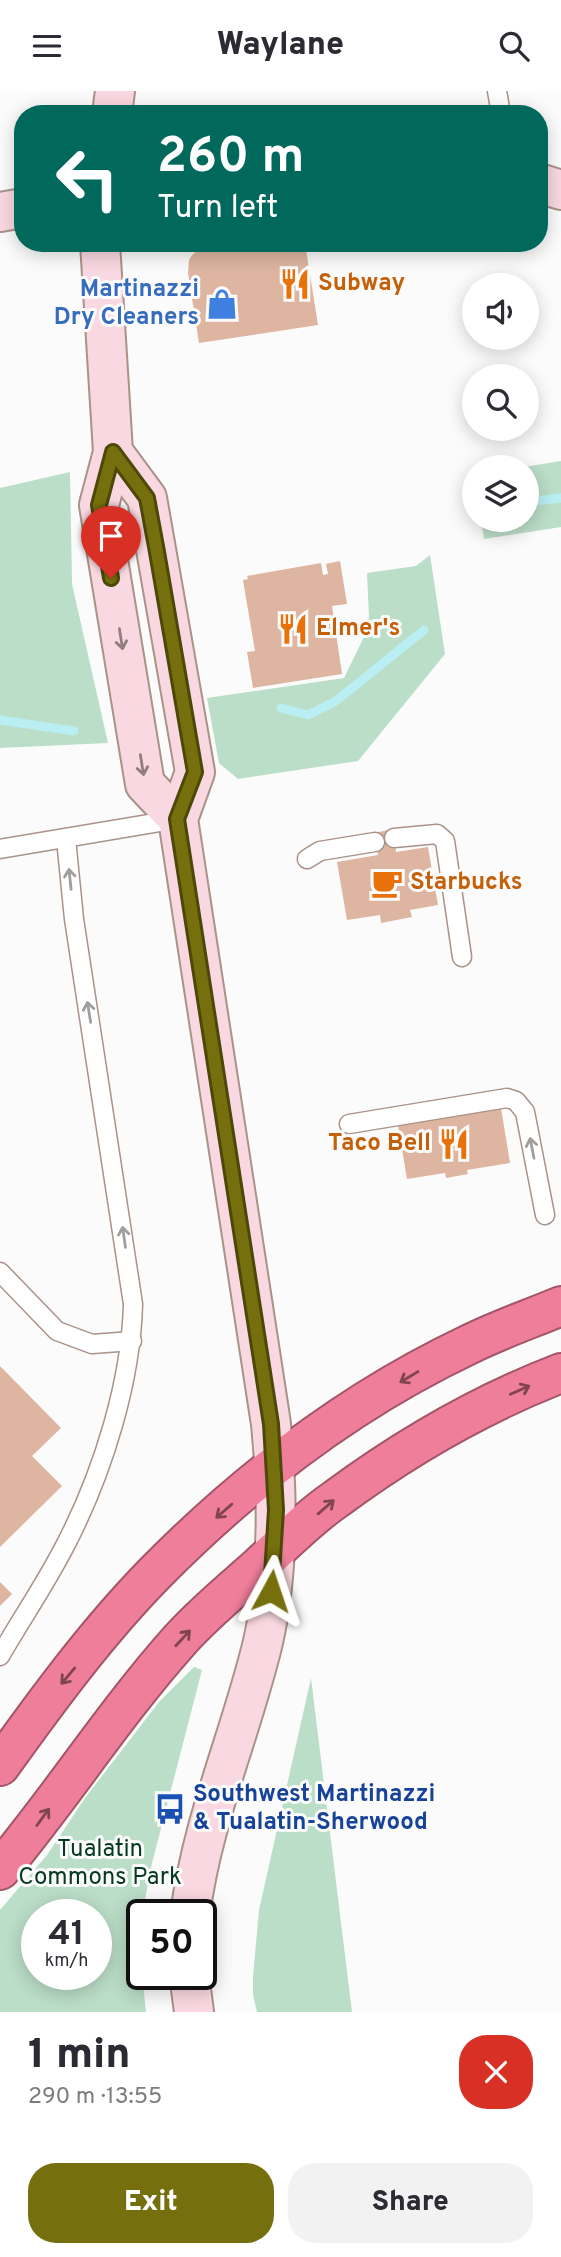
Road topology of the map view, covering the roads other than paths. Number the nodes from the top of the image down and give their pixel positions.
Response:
1 (101, 252) edge
2 (113, 452) junction
3 (177, 819) junction
4 (394, 838) dead end
5 (66, 839) junction
6 (375, 842) dead end
7 (0, 849) edge
8 (307, 859) dead end
9 (462, 957) dead end
10 (349, 1123) dead end
11 (545, 1215) dead end
12 (0, 1272) edge
13 (561, 1306) edge
14 (132, 1341) junction
15 (561, 1373) edge
16 (275, 1466) junction
17 (275, 1552) junction
18 (0, 1656) edge
19 (0, 1766) edge
20 (0, 1870) edge
21 (193, 1899) edge
22 (191, 1990) edge
23 (194, 2012) edge

1 - 2 street
2 -> 3 street
2 - 3 street
3 - 5 lane
3 - 16 street
4 - 9 lane
5 - 7 lane
14 -> 5 lane
6 - 8 lane
11 -> 10 lane
12 - 14 lane
13 -> 16 highway
14 - 18 lane
17 -> 15 highway
16 - 17 street
16 -> 19 highway
20 -> 17 highway
17 - 21 street
22 - 23 street

